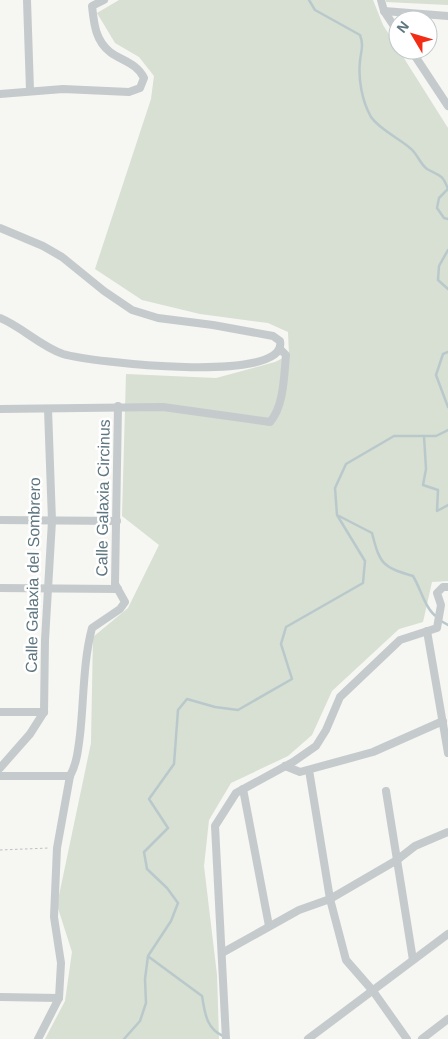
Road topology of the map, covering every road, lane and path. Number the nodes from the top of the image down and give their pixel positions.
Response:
1 (27, 0) edge
2 (104, 0) edge
3 (381, 0) edge
4 (93, 3) edge
5 (384, 11) junction
6 (448, 16) edge
7 (388, 17) edge
8 (418, 60) edge
9 (30, 90) junction
10 (0, 94) edge
11 (448, 106) edge
12 (0, 228) edge
13 (0, 318) edge
14 (280, 349) junction
15 (118, 406) junction
16 (0, 409) edge
17 (48, 409) junction
18 (0, 520) edge
19 (52, 521) junction
20 (117, 521) junction
21 (48, 587) junction
22 (448, 587) edge
23 (0, 588) edge
24 (118, 589) junction
25 (427, 631) junction
26 (0, 712) edge
27 (44, 712) junction
28 (443, 721) junction
29 (448, 753) edge
30 (285, 766) junction
31 (0, 768) edge
32 (309, 770) junction
33 (0, 776) edge
34 (70, 776) junction
35 (243, 789) junction
36 (386, 792) dead end
37 (448, 832) edge
38 (58, 848) junction
39 (0, 850) edge
40 (397, 860) junction
41 (330, 899) junction
42 (269, 926) junction
43 (448, 934) edge
44 (222, 953) junction
45 (413, 960) junction
46 (372, 991) junction
47 (0, 997) edge
48 (59, 998) junction
49 (448, 1019) edge
50 (38, 1039) edge
51 (226, 1039) edge
52 (308, 1039) edge
53 (407, 1039) edge
54 (422, 1039) edge

1 - 9 street
2 - 4 street
3 - 5 street
4 - 9 street
5 - 6 street
5 - 7 street
8 - 11 street
9 - 10 street
12 - 14 street
13 - 14 street
14 - 15 street
15 - 17 street
15 - 20 street, Calle Galaxia Circinus
16 - 17 street
17 - 19 street, Calle Galaxia del Sombrero
18 - 19 street
19 - 20 street
19 - 21 street, Calle Galaxia del Sombrero
20 - 24 street, Calle Galaxia Circinus
21 - 23 street
21 - 24 street
21 - 27 street, Calle Galaxia del Sombrero
22 - 25 street
24 - 34 street, Calle Galaxia Circinus
25 - 28 street
25 - 30 street
26 - 27 street
27 - 31 street
28 - 29 street
28 - 32 street
30 - 32 street
30 - 35 street
32 - 41 street
33 - 34 street
34 - 38 street
35 - 42 street
35 - 44 street
36 - 40 street
37 - 40 street
38 - 39 path
38 - 48 street
40 - 41 street
40 - 45 street
41 - 42 street
41 - 46 street
42 - 44 street
43 - 45 street
44 - 51 street
45 - 46 street
46 - 52 street
46 - 53 street
47 - 48 street
48 - 50 street
49 - 54 street

